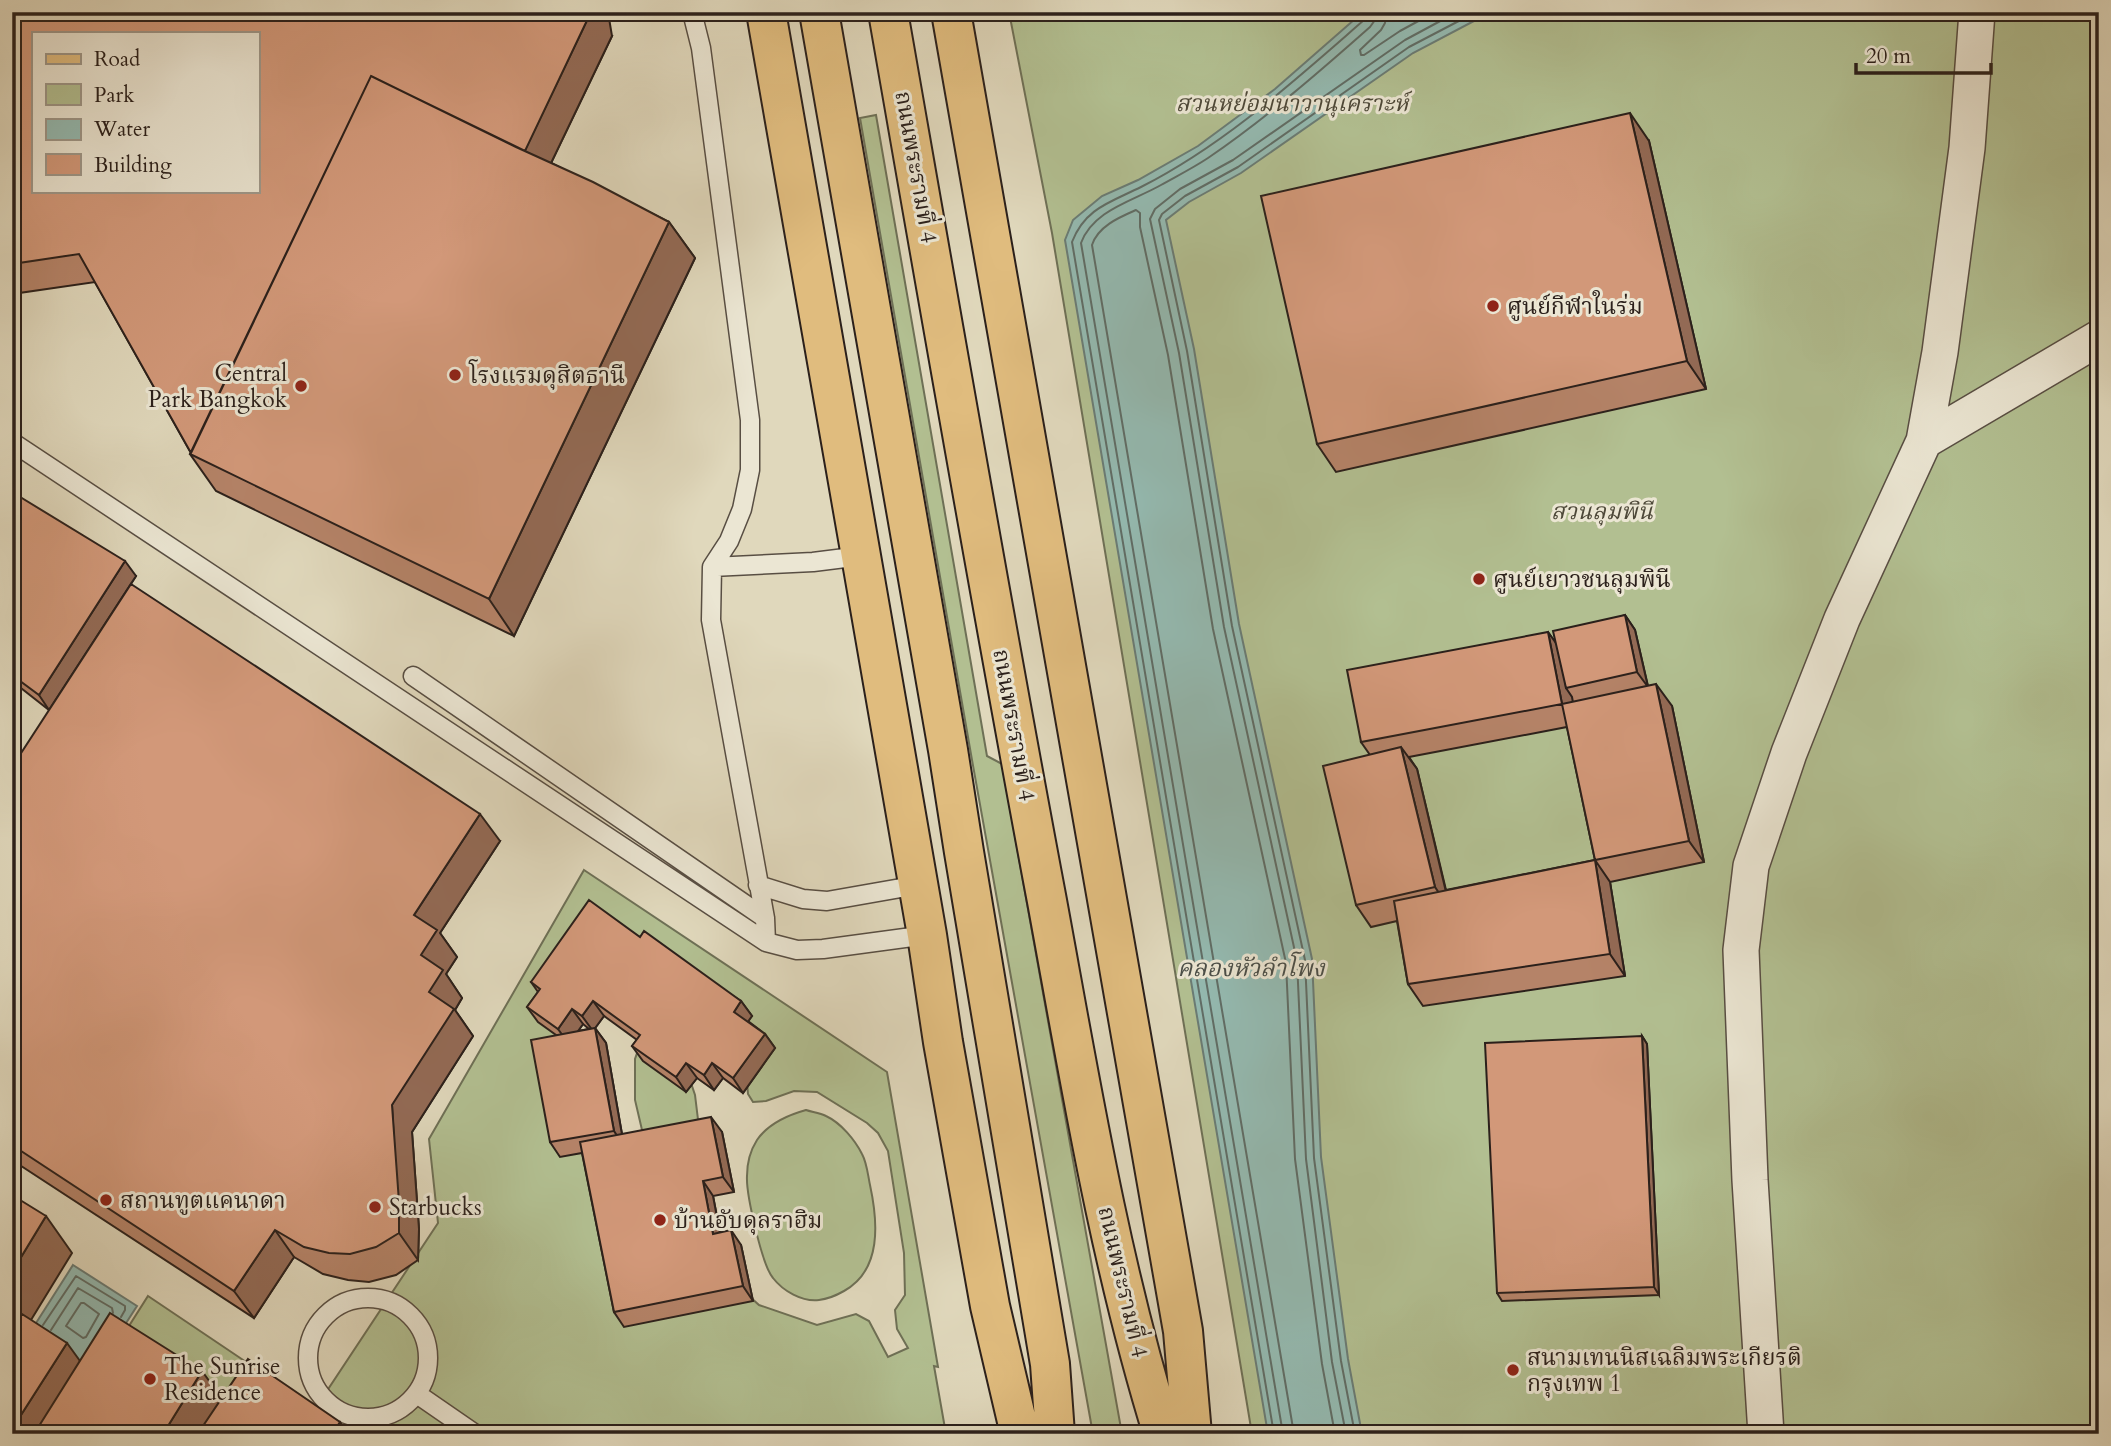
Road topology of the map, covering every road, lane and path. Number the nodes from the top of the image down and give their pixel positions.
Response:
1 (692, 12) edge
2 (766, 12) edge
3 (819, 12) edge
4 (888, 12) edge
5 (951, 12) edge
6 (1977, 12) edge
7 (2099, 338) edge
8 (1924, 441) junction
9 (12, 442) edge
10 (862, 556) junction
11 (712, 566) junction
12 (413, 676) dead end
13 (758, 885) junction
14 (918, 885) junction
15 (765, 918) junction
16 (927, 935) junction
17 (766, 942) junction
18 (417, 1394) junction
19 (475, 1434) edge
20 (1020, 1434) edge
21 (1055, 1434) edge
22 (1163, 1434) edge
23 (1192, 1434) edge
24 (1766, 1434) edge

1 - 11 lane
2 - 10 main road
3 - 21 main road
4 - 22 main road, ถนนพระรามที่ 4
5 - 23 main road, ถนนพระรามที่ 4
6 - 8 street
7 - 8 street
8 - 24 street
9 - 17 lane
10 - 11 lane
10 - 14 main road
11 - 13 lane
12 - 15 lane
13 - 14 lane
13 - 15 lane
14 - 16 main road
15 - 17 lane
16 - 17 lane
16 - 20 main road
18 - 18 lane
18 - 19 lane

